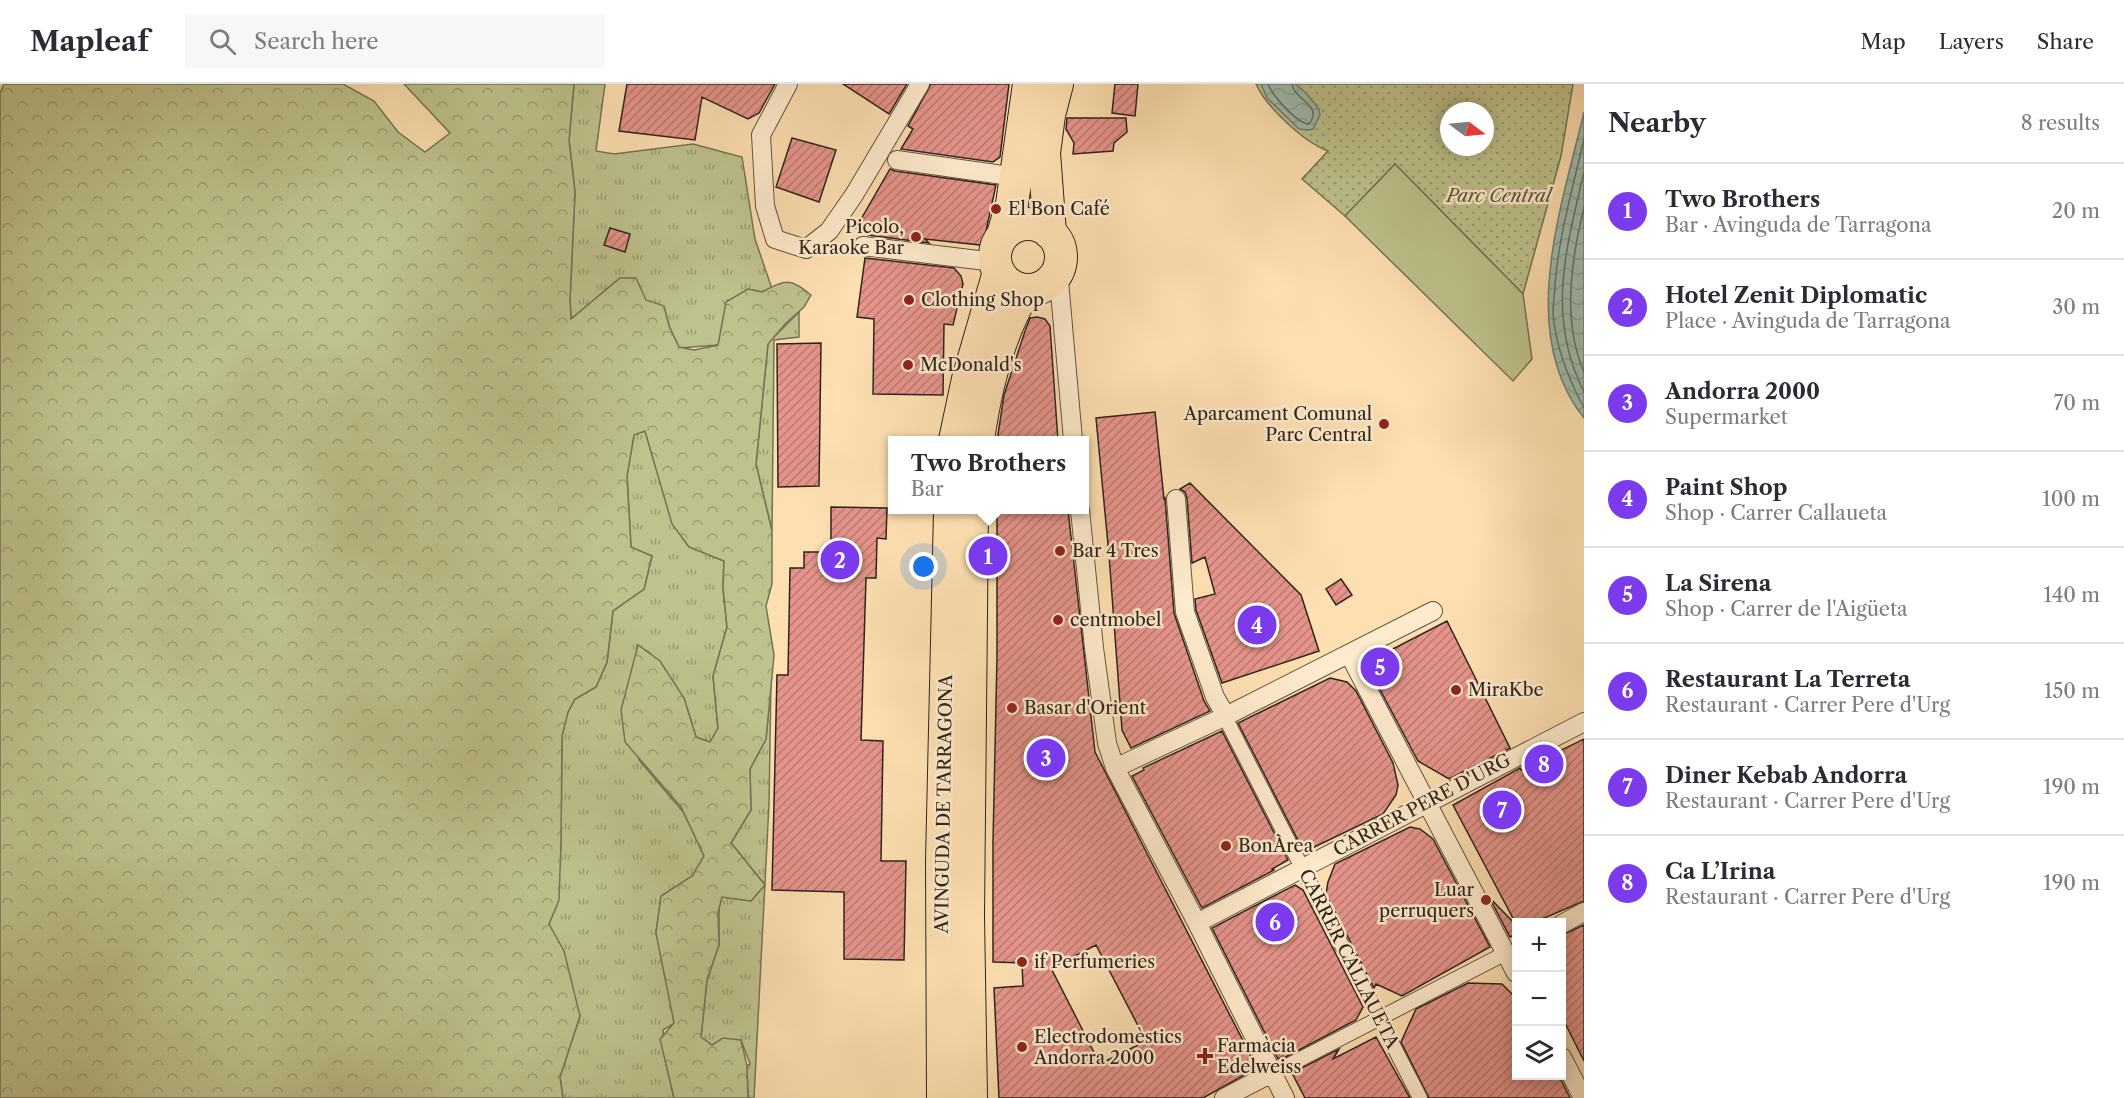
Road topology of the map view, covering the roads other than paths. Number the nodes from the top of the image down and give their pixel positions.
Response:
1 (788, 84) edge
2 (920, 84) edge
3 (1029, 84) edge
4 (1057, 84) edge
5 (897, 160) dead end
6 (1017, 177) junction
7 (1050, 233) junction
8 (1003, 235) junction
9 (863, 246) dead end
10 (997, 268) junction
11 (1058, 269) junction
12 (1025, 290) junction
13 (956, 436) edge
14 (979, 436) edge
15 (1073, 436) edge
16 (1176, 499) dead end
17 (950, 514) edge
18 (972, 514) edge
19 (1080, 514) edge
20 (1433, 611) dead end
21 (1349, 654) junction
22 (1228, 720) junction
23 (1584, 722) edge
24 (1115, 768) junction
25 (1427, 802) junction
26 (1302, 868) junction
27 (1584, 912) edge
28 (1566, 922) edge
29 (1197, 923) junction
30 (1511, 951) edge
31 (1516, 972) edge
32 (1380, 1017) junction
33 (1566, 1065) edge
34 (1279, 1070) junction
35 (943, 1098) edge
36 (971, 1098) edge
37 (1224, 1098) edge
38 (1285, 1098) edge
39 (1420, 1098) edge
40 (1583, 1098) edge

1 - 2 street
3 - 6 highway
4 - 7 highway
5 - 6 street
6 - 8 highway
7 - 8 highway
7 - 11 highway
8 - 10 highway
9 - 10 street
10 - 12 highway
10 - 13 highway
11 - 12 highway
11 - 15 street
12 - 14 highway
16 - 22 street, CARRER CALLAUETA
17 - 35 highway, AVINGUDA DE TARRAGONA
18 - 36 highway, AVINGUDA DE TARRAGONA
19 - 24 street
20 - 21 street
21 - 22 street
21 - 25 street
22 - 24 street
22 - 26 street, CARRER CALLAUETA
23 - 25 street, CARRER PERE D'URG
24 - 29 street
25 - 26 street, CARRER PERE D'URG
25 - 30 street
26 - 29 street, CARRER PERE D'URG
26 - 32 street, CARRER CALLAUETA
27 - 28 street
29 - 34 street
30 - 31 street
30 - 32 street
32 - 34 street
32 - 39 street, CARRER CALLAUETA
33 - 40 street
34 - 37 street
34 - 38 street

